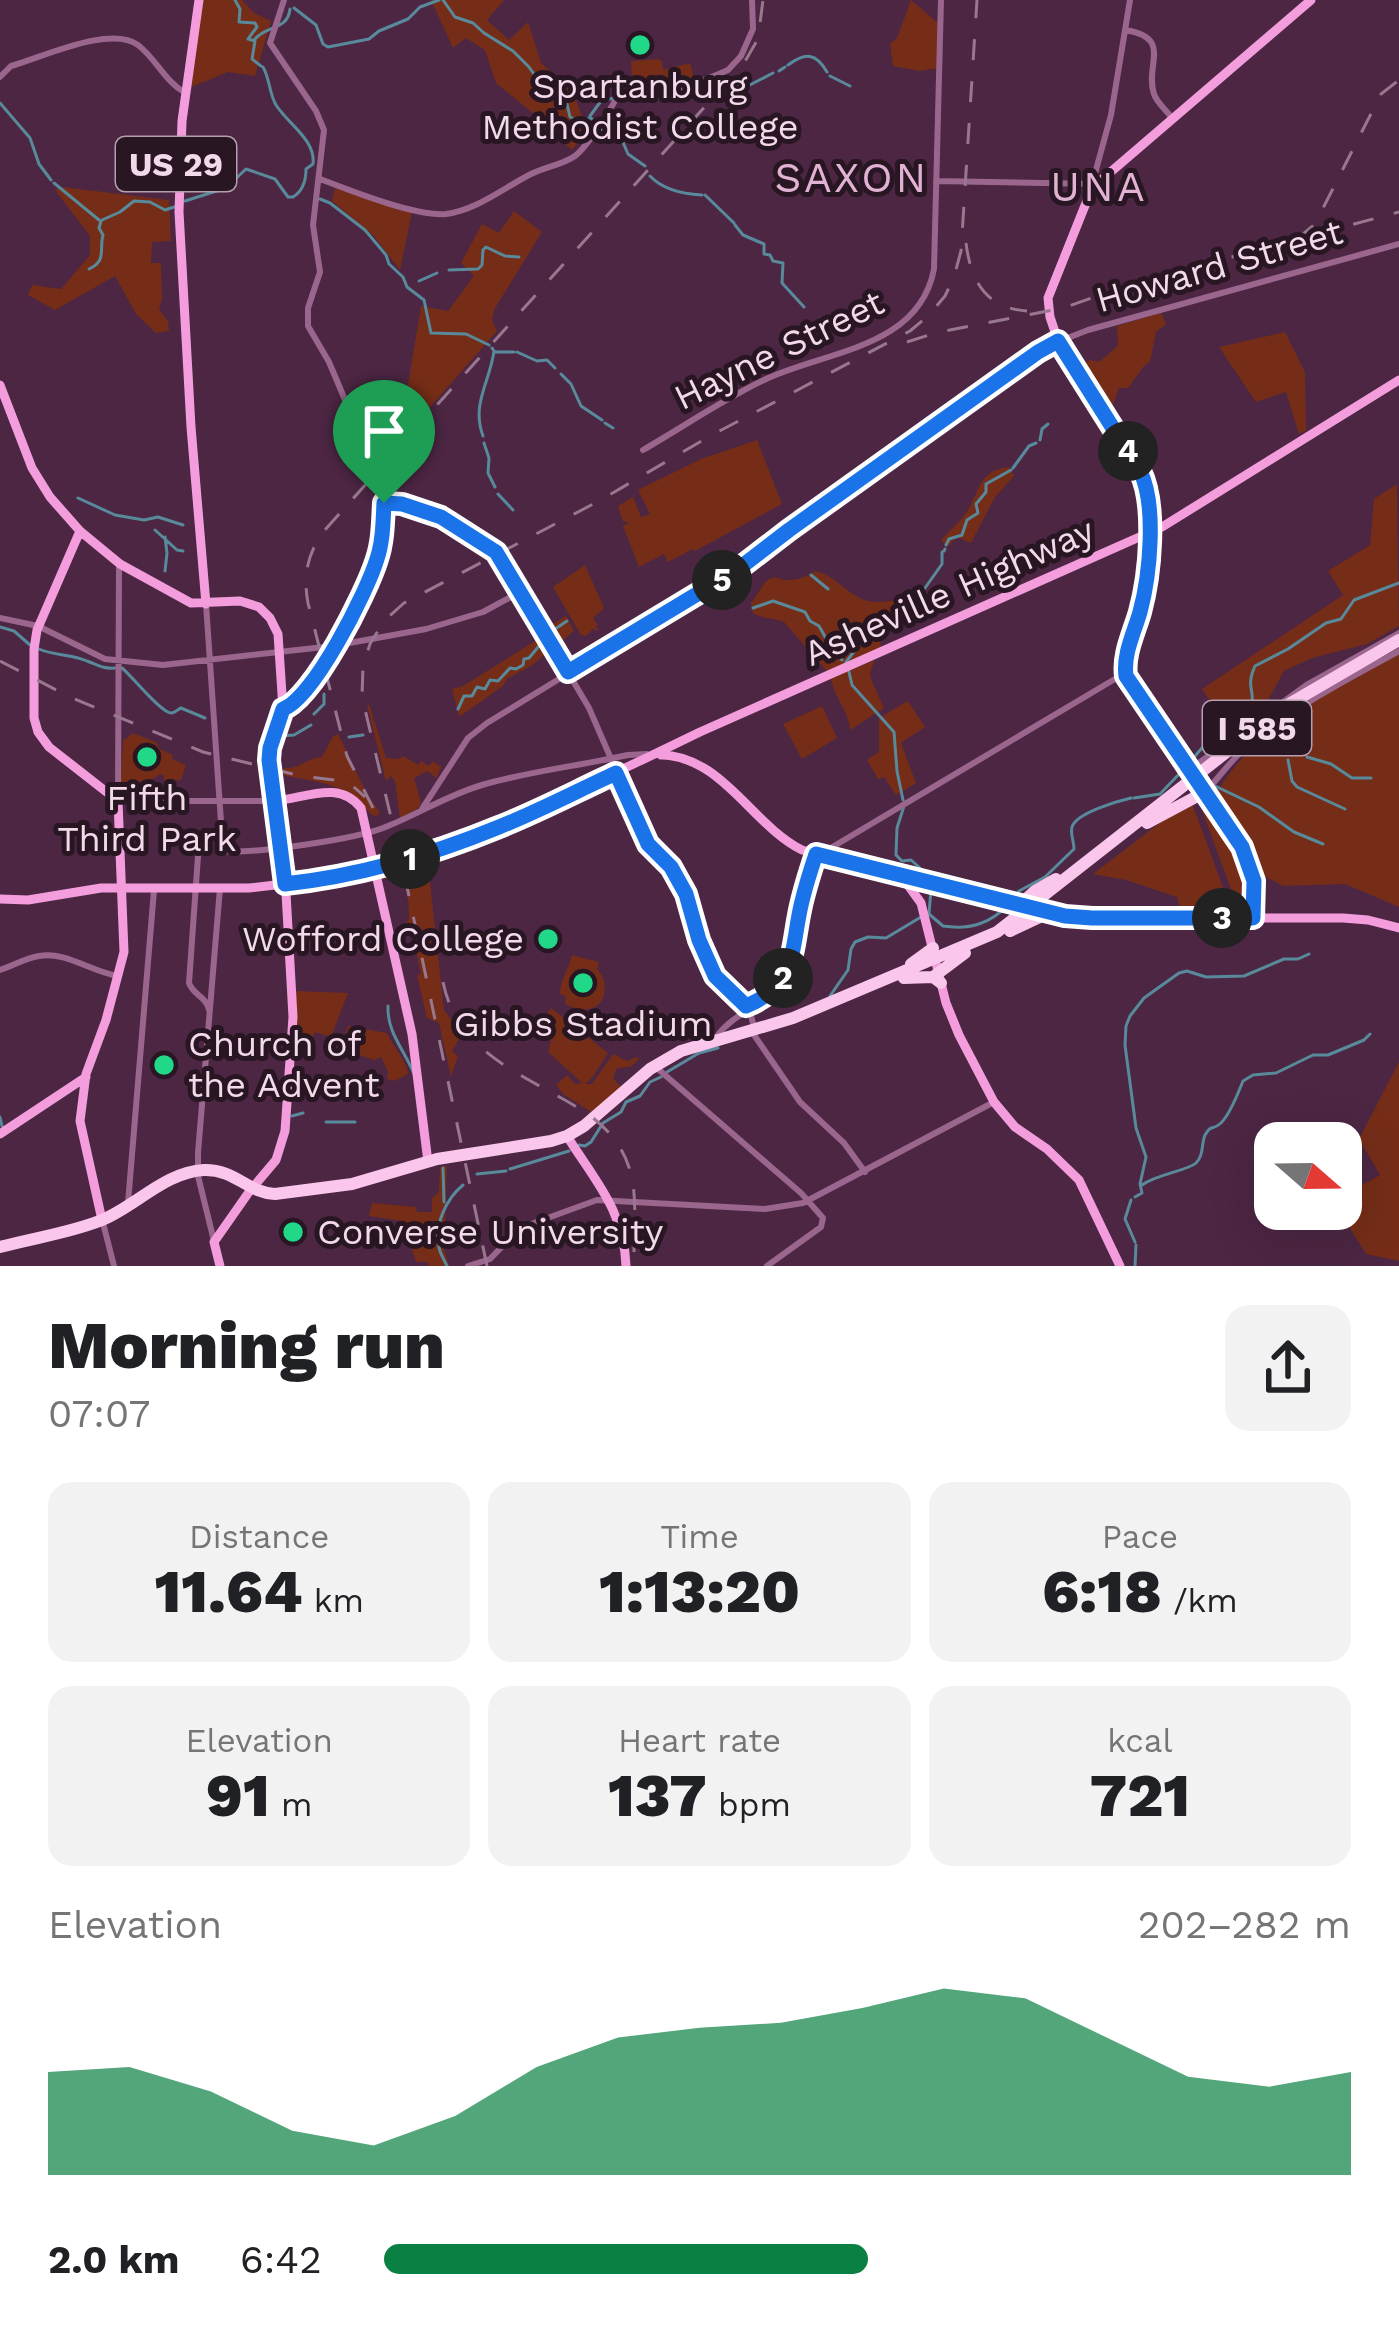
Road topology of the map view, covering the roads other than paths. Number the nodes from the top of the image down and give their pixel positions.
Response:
1 (197, 0) edge
2 (284, 0) edge
3 (752, 0) edge
4 (941, 0) edge
5 (1130, 0) edge
6 (1311, 0) edge
7 (1125, 30) junction
8 (0, 77) edge
9 (182, 92) junction
10 (1172, 118) junction
11 (320, 179) junction
12 (936, 181) junction
13 (1092, 186) junction
14 (1399, 244) edge
15 (1058, 341) junction
16 (1399, 380) edge
17 (0, 385) edge
18 (643, 450) dead end
19 (384, 503) junction
20 (80, 531) junction
21 (1149, 534) junction
22 (119, 563) junction
23 (520, 592) junction
24 (206, 604) junction
25 (0, 616) edge
26 (39, 625) junction
27 (1399, 642) edge
28 (335, 646) junction
29 (280, 652) junction
30 (210, 660) junction
31 (118, 661) junction
32 (568, 672) junction
33 (1125, 673) junction
34 (283, 696) junction
35 (295, 703) junction
36 (283, 709) junction
37 (655, 754) junction
38 (609, 759) junction
39 (1190, 770) junction
40 (616, 773) junction
41 (1203, 789) junction
42 (118, 801) junction
43 (218, 801) junction
44 (273, 801) junction
45 (422, 808) junction
46 (368, 832) junction
47 (1120, 838) junction
48 (199, 842) dead end
49 (279, 847) junction
50 (816, 854) junction
51 (1088, 861) junction
52 (375, 868) junction
53 (901, 877) junction
54 (285, 884) junction
55 (197, 887) junction
56 (220, 888) junction
57 (120, 889) junction
58 (154, 890) junction
59 (0, 898) edge
60 (1028, 909) junction
61 (1253, 918) junction
62 (1399, 928) edge
63 (984, 940) junction
64 (936, 961) junction
65 (0, 970) edge
66 (118, 976) junction
67 (212, 982) junction
68 (885, 982) junction
69 (206, 1001) junction
70 (747, 1008) junction
71 (209, 1019) junction
72 (754, 1032) junction
73 (708, 1042) junction
74 (658, 1069) junction
75 (86, 1077) junction
76 (994, 1102) junction
77 (0, 1134) edge
78 (568, 1138) junction
79 (428, 1159) junction
80 (198, 1172) junction
81 (865, 1172) junction
82 (251, 1188) junction
83 (607, 1199) junction
84 (809, 1201) junction
85 (128, 1204) junction
86 (102, 1220) junction
87 (214, 1242) junction
88 (0, 1247) edge
89 (114, 1266) edge
90 (220, 1266) edge
91 (468, 1266) edge
92 (626, 1266) edge
93 (767, 1266) edge
94 (1120, 1266) edge

1 - 9 main road, US 29
2 - 11 street
3 - 11 street
4 - 12 street, Hayne Street
5 - 7 street
6 - 10 main road
7 - 10 street
7 - 13 street
8 - 9 street
9 - 24 main road, US 29
10 - 13 main road
11 - 19 street
12 - 13 street
12 - 18 street, Hayne Street
13 - 15 main road
14 - 15 street, Howard Street
15 - 21 main road
15 - 32 street, Howard Street
16 - 21 main road, Asheville Highway
17 - 20 main road
19 - 23 street
19 - 28 street
20 - 22 main road
20 - 26 main road
21 - 33 main road
21 - 37 main road, Asheville Highway
22 - 24 main road
22 - 31 street
23 - 28 street
23 - 32 street
24 - 29 main road
24 - 30 street
25 - 26 street
26 - 31 street
26 - 42 main road
27 - 39 street
27 - 41 street
27 - 47 highway, I 585
28 - 29 street
28 - 35 street
29 - 30 street
29 - 34 main road
30 - 31 street
30 - 43 street
31 - 42 street
32 - 38 street
32 - 45 street, Howard Street
33 - 39 main road
33 - 50 street
34 - 35 main road
34 - 36 main road
35 - 36 street
36 - 44 main road
37 - 38 street
37 - 40 main road, Asheville Highway
37 - 50 main road
38 - 40 street
38 - 45 street
39 - 41 main road
39 - 47 highway
40 - 52 main road, Asheville Highway
40 - 70 street
41 - 47 highway
41 - 61 main road
42 - 43 street
42 - 57 main road
43 - 44 street
43 - 49 street
44 - 46 main road
44 - 49 main road
45 - 46 street
46 - 49 street
46 - 52 main road
47 - 51 highway, I 585
47 - 63 highway, I 585
48 - 55 street
49 - 54 main road
50 - 53 main road
50 - 70 street
51 - 60 highway
51 - 63 highway, I 585
52 - 54 main road, Asheville Highway
52 - 79 main road
53 - 60 main road
53 - 64 main road
54 - 56 main road, Asheville Highway
54 - 82 main road
55 - 56 main road, Asheville Highway
55 - 58 main road, Asheville Highway
55 - 69 street
56 - 67 street
57 - 58 main road, Asheville Highway
57 - 59 main road, Asheville Highway
57 - 66 main road
58 - 85 street
60 - 61 main road
60 - 63 highway
60 - 63 highway
60 - 64 main road
61 - 62 main road
63 - 64 highway, I 585
64 - 68 highway
64 - 68 highway
64 - 76 main road
65 - 66 street
66 - 75 main road
67 - 69 street
67 - 71 street
68 - 72 highway
69 - 71 street
70 - 72 street
70 - 73 street
70 - 73 street
71 - 80 street
72 - 73 highway
72 - 81 street
73 - 74 highway
73 - 78 highway
74 - 78 highway
74 - 84 street
75 - 77 main road
75 - 86 main road
76 - 81 street
76 - 94 main road
78 - 79 highway
78 - 83 main road
79 - 82 highway
80 - 82 highway
80 - 85 highway
80 - 87 street
81 - 84 street
82 - 87 main road
83 - 84 street
83 - 91 street
83 - 92 main road
84 - 93 street
85 - 86 highway
86 - 88 highway
86 - 89 street
87 - 90 main road

